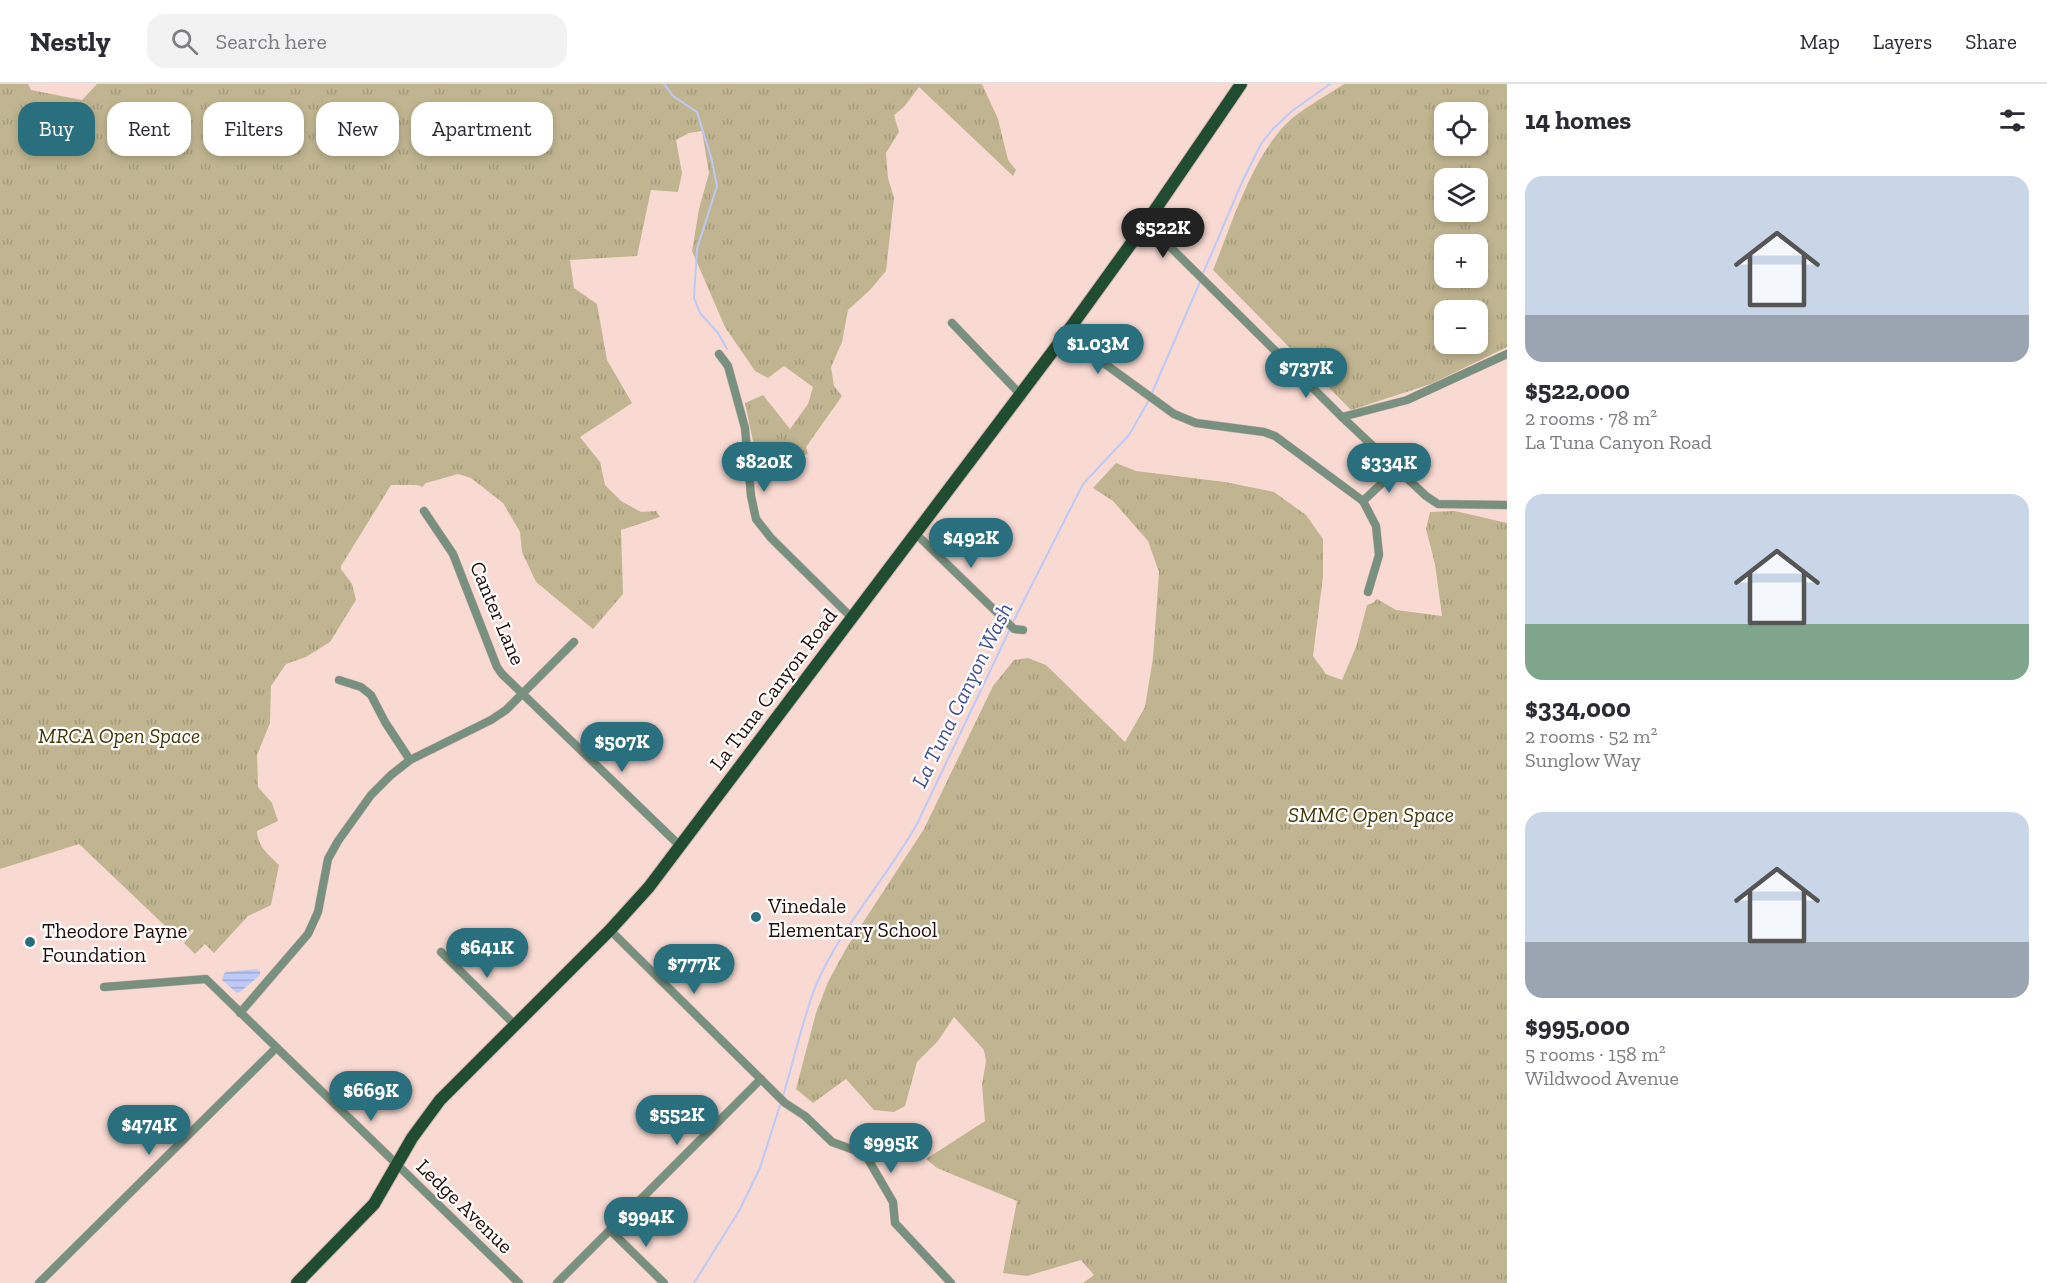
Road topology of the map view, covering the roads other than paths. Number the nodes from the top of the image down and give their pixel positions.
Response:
1 (1241, 84) edge
2 (1146, 223) junction
3 (952, 323) dead end
4 (1065, 334) junction
5 (719, 354) dead end
6 (1507, 354) edge
7 (1020, 394) junction
8 (1342, 417) junction
9 (1397, 469) junction
10 (1363, 501) junction
11 (1507, 505) edge
12 (424, 511) dead end
13 (915, 533) junction
14 (1368, 592) dead end
15 (851, 617) junction
16 (1015, 628) dead end
17 (574, 642) dead end
18 (339, 680) dead end
19 (522, 695) junction
20 (410, 760) junction
21 (680, 845) junction
22 (610, 930) junction
23 (441, 952) dead end
24 (104, 987) dead end
25 (240, 1013) junction
26 (515, 1025) junction
27 (276, 1048) junction
28 (761, 1079) junction
29 (397, 1164) junction
30 (610, 1230) junction
31 (39, 1283) edge
32 (297, 1283) edge
33 (519, 1283) edge
34 (556, 1283) edge
35 (664, 1283) edge
36 (951, 1283) edge

1 - 2 main road, La Tuna Canyon Road
2 - 4 main road, La Tuna Canyon Road
2 - 8 street
3 - 7 street
4 - 7 main road, La Tuna Canyon Road
4 - 10 street
5 - 15 street
6 - 8 street
7 - 13 main road, La Tuna Canyon Road
8 - 9 street
9 - 10 street
9 - 11 street
10 - 14 street
12 - 19 street, Canter Lane
13 - 15 main road, La Tuna Canyon Road
13 - 16 street
15 - 21 main road, La Tuna Canyon Road
17 - 19 street
18 - 20 street
19 - 20 street
19 - 21 street, Canter Lane
20 - 25 street
21 - 22 main road, La Tuna Canyon Road
22 - 26 main road, La Tuna Canyon Road
22 - 28 street
23 - 26 street
24 - 25 street, Ledge Avenue
25 - 27 street, Ledge Avenue
26 - 29 main road, La Tuna Canyon Road
27 - 29 street, Ledge Avenue
27 - 31 street
28 - 30 street
28 - 36 street
29 - 32 main road, La Tuna Canyon Road
29 - 33 street, Ledge Avenue
30 - 34 street
30 - 35 street

